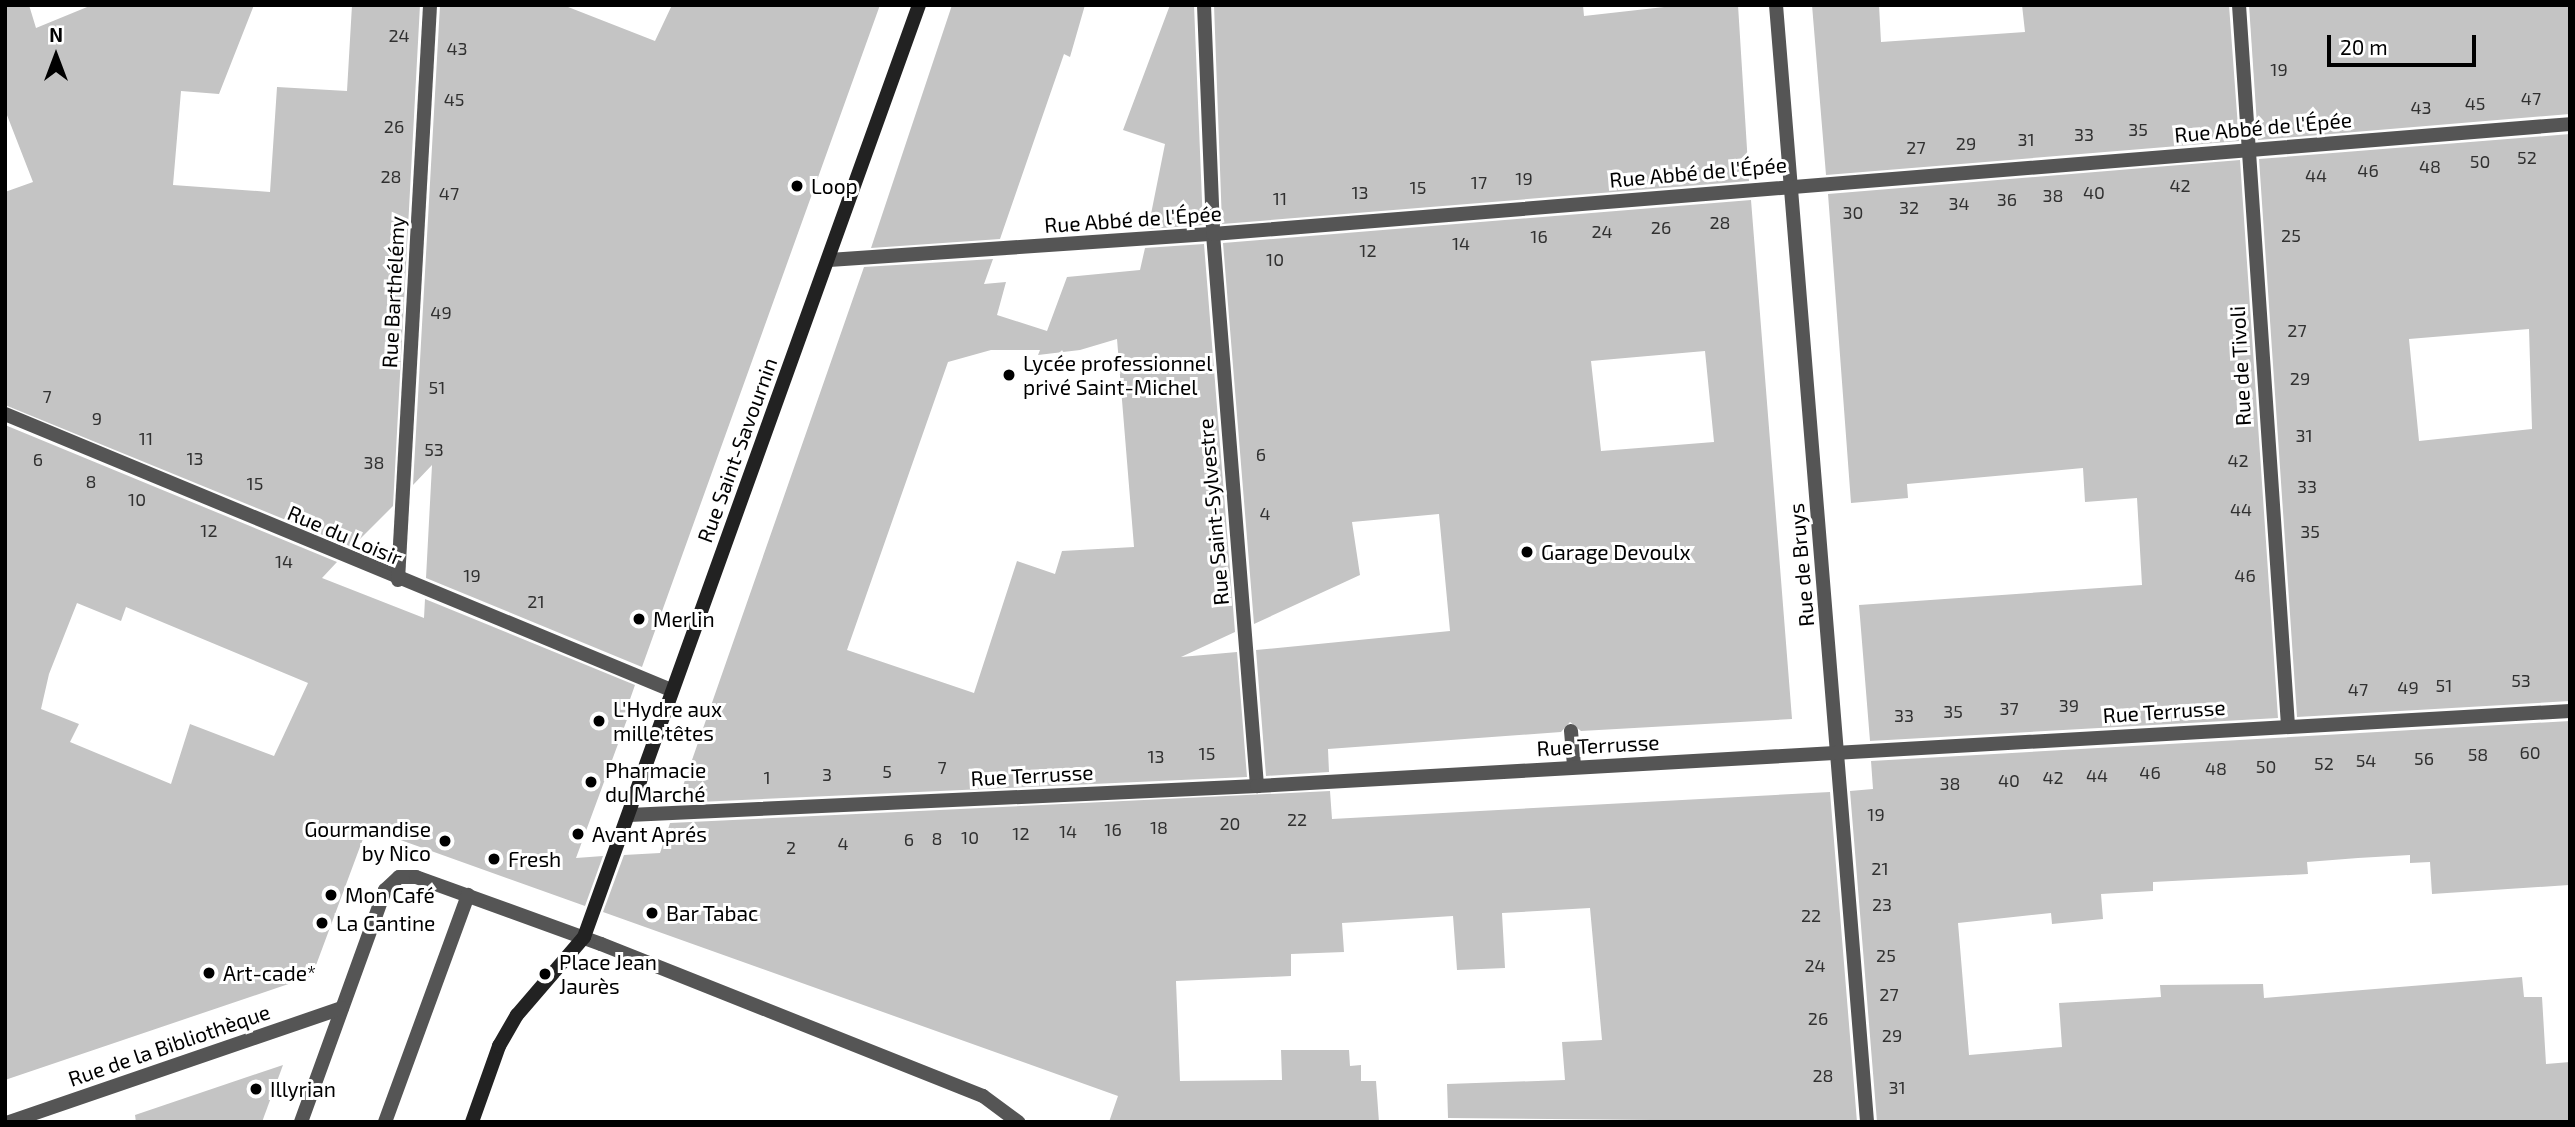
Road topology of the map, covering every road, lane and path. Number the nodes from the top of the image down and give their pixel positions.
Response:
1 (430, 5) edge
2 (919, 5) edge
3 (1204, 5) edge
4 (1776, 5) edge
5 (2239, 5) edge
6 (2570, 124) edge
7 (2249, 150) junction
8 (1792, 185) junction
9 (1213, 234) junction
10 (829, 260) junction
11 (5, 414) edge
12 (398, 580) junction
13 (671, 690) junction
14 (2570, 711) edge
15 (2288, 725) junction
16 (1571, 731) dead end
17 (1837, 753) junction
18 (1574, 768) junction
19 (1257, 786) junction
20 (629, 814) junction
21 (468, 895) junction
22 (584, 937) junction
23 (342, 1008) junction
24 (9, 1122) edge
25 (301, 1122) edge
26 (385, 1122) edge
27 (472, 1122) edge
28 (1018, 1122) edge
29 (1867, 1122) edge

1 - 12 street, Rue Barthélémy
2 - 10 street, Rue Saint-Savournin
3 - 9 street, Rue Saint-Sylvestre
4 - 8 street, Rue de Bruys
5 - 7 street, Rue de Tivoli
6 - 7 street, Rue Abbé de l'Épée
7 - 8 street, Rue Abbé de l'Épée
7 - 15 street, Rue de Tivoli
8 - 9 street, Rue Abbé de l'Épée
8 - 17 street, Rue de Bruys
9 - 10 street, Rue Abbé de l'Épée
9 - 19 street, Rue Saint-Sylvestre
10 - 13 street, Rue Saint-Savournin
11 - 12 street, Rue du Loisir
12 - 13 street, Rue du Loisir
13 - 20 street, Rue Saint-Savournin
14 - 15 street, Rue Terrusse
15 - 17 street, Rue Terrusse
16 - 18 street
17 - 18 street, Rue Terrusse
17 - 29 street, Rue de Bruys
18 - 19 street, Rue Terrusse
19 - 20 street, Rue Terrusse
20 - 22 street, Rue Saint-Savournin
21 - 22 street
21 - 23 street
21 - 26 street
22 - 27 street
22 - 28 street
23 - 24 street, Rue de la Bibliothèque
23 - 25 street

